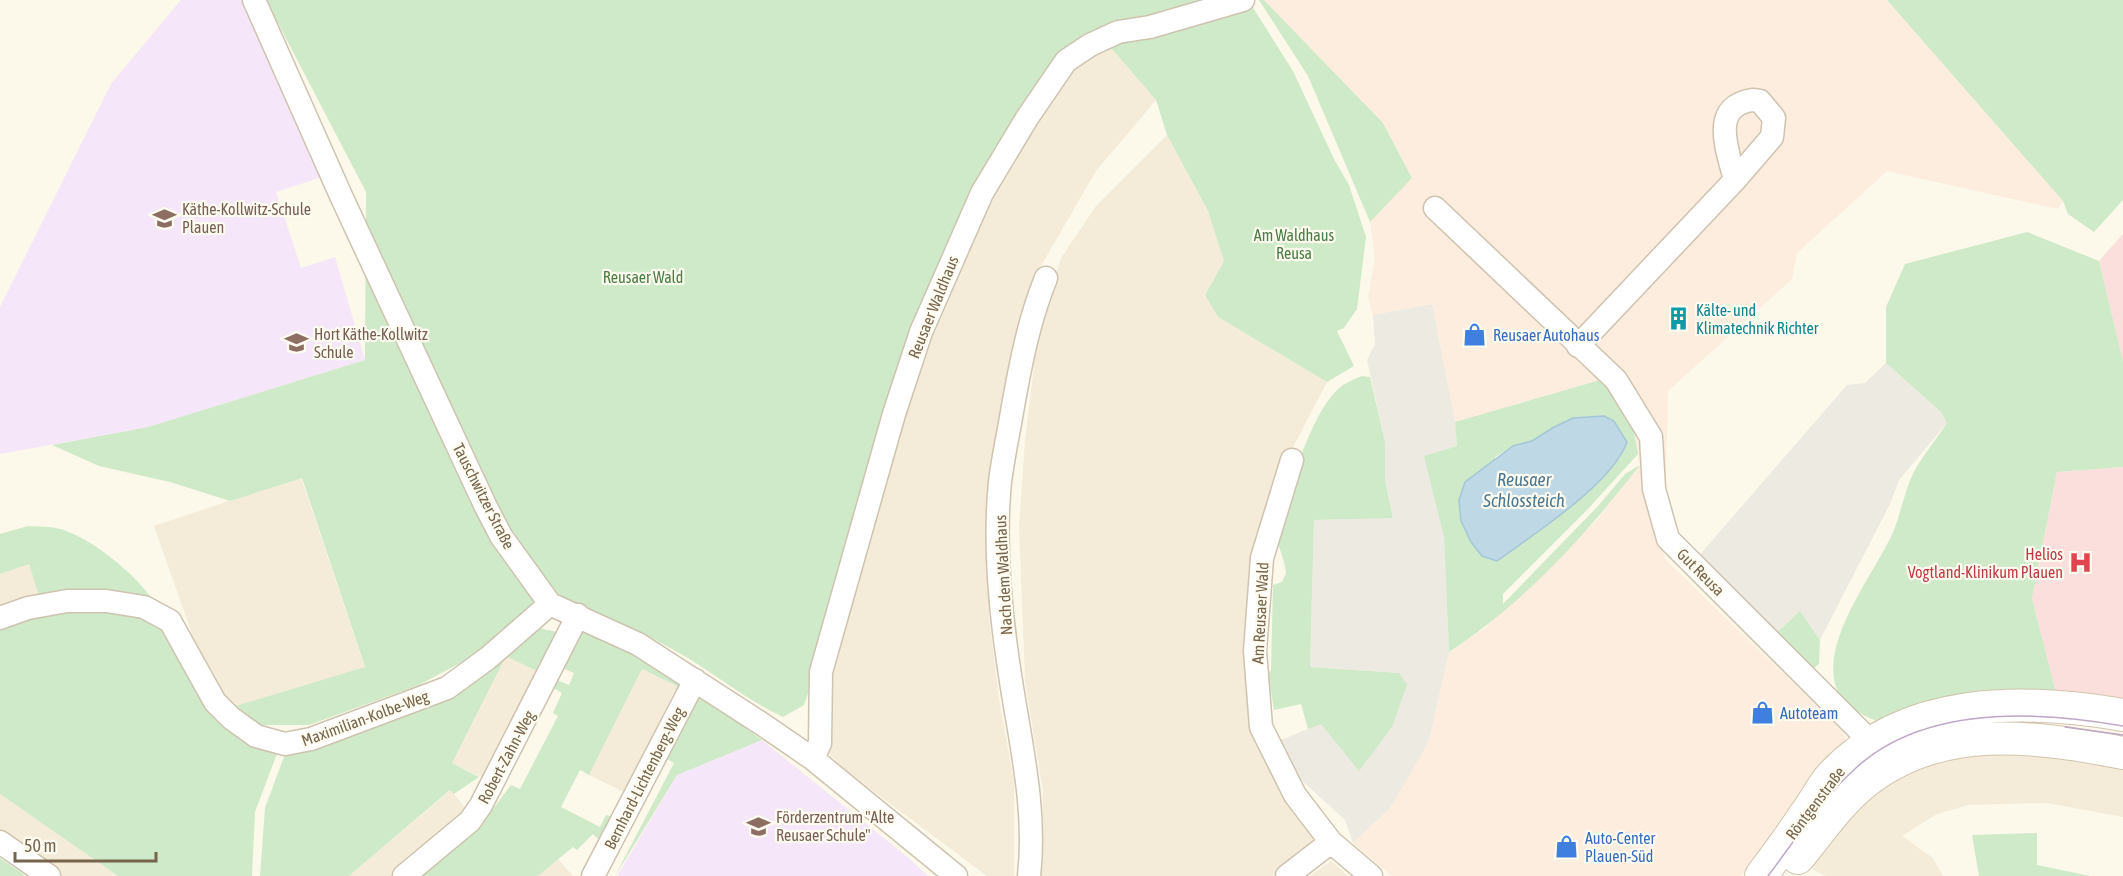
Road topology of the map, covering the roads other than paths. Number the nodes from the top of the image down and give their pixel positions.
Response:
1 (254, 0) edge
2 (1243, 0) edge
3 (1735, 180) dead end
4 (1435, 208) dead end
5 (1046, 278) dead end
6 (1578, 346) junction
7 (1292, 460) dead end
8 (550, 604) junction
9 (578, 615) junction
10 (0, 618) edge
11 (695, 680) junction
12 (2123, 715) edge
13 (2123, 753) edge
14 (1881, 754) junction
15 (813, 759) junction
16 (0, 842) edge
17 (1331, 842) junction
18 (49, 876) edge
19 (404, 876) edge
20 (593, 876) edge
21 (956, 876) edge
22 (1029, 876) edge
23 (1287, 876) edge
24 (1371, 876) edge
25 (1761, 876) edge
26 (1784, 876) edge

1 - 8 street, Tauschwitzer Straße
2 - 15 street, Reusaer Waldhaus
3 - 6 street
4 - 6 street, Gut Reusa
5 - 22 street, Nach dem Waldhaus
6 - 14 street, Gut Reusa
7 - 17 street, Am Reusaer Wald
8 - 9 street
8 - 10 street, Maximilian-Kolbe-Weg
9 - 11 street
9 - 19 street, Robert-Zahn-Weg
11 - 15 street
11 - 20 street, Bernhard-Lichtenberg-Weg
12 - 14 street, Röntgenstraße
13 - 14 street, Röntgenstraße
14 - 25 street, Röntgenstraße
14 - 26 street, Röntgenstraße
15 - 21 street
16 - 18 street
17 - 23 street
17 - 24 street, Am Reusaer Wald

